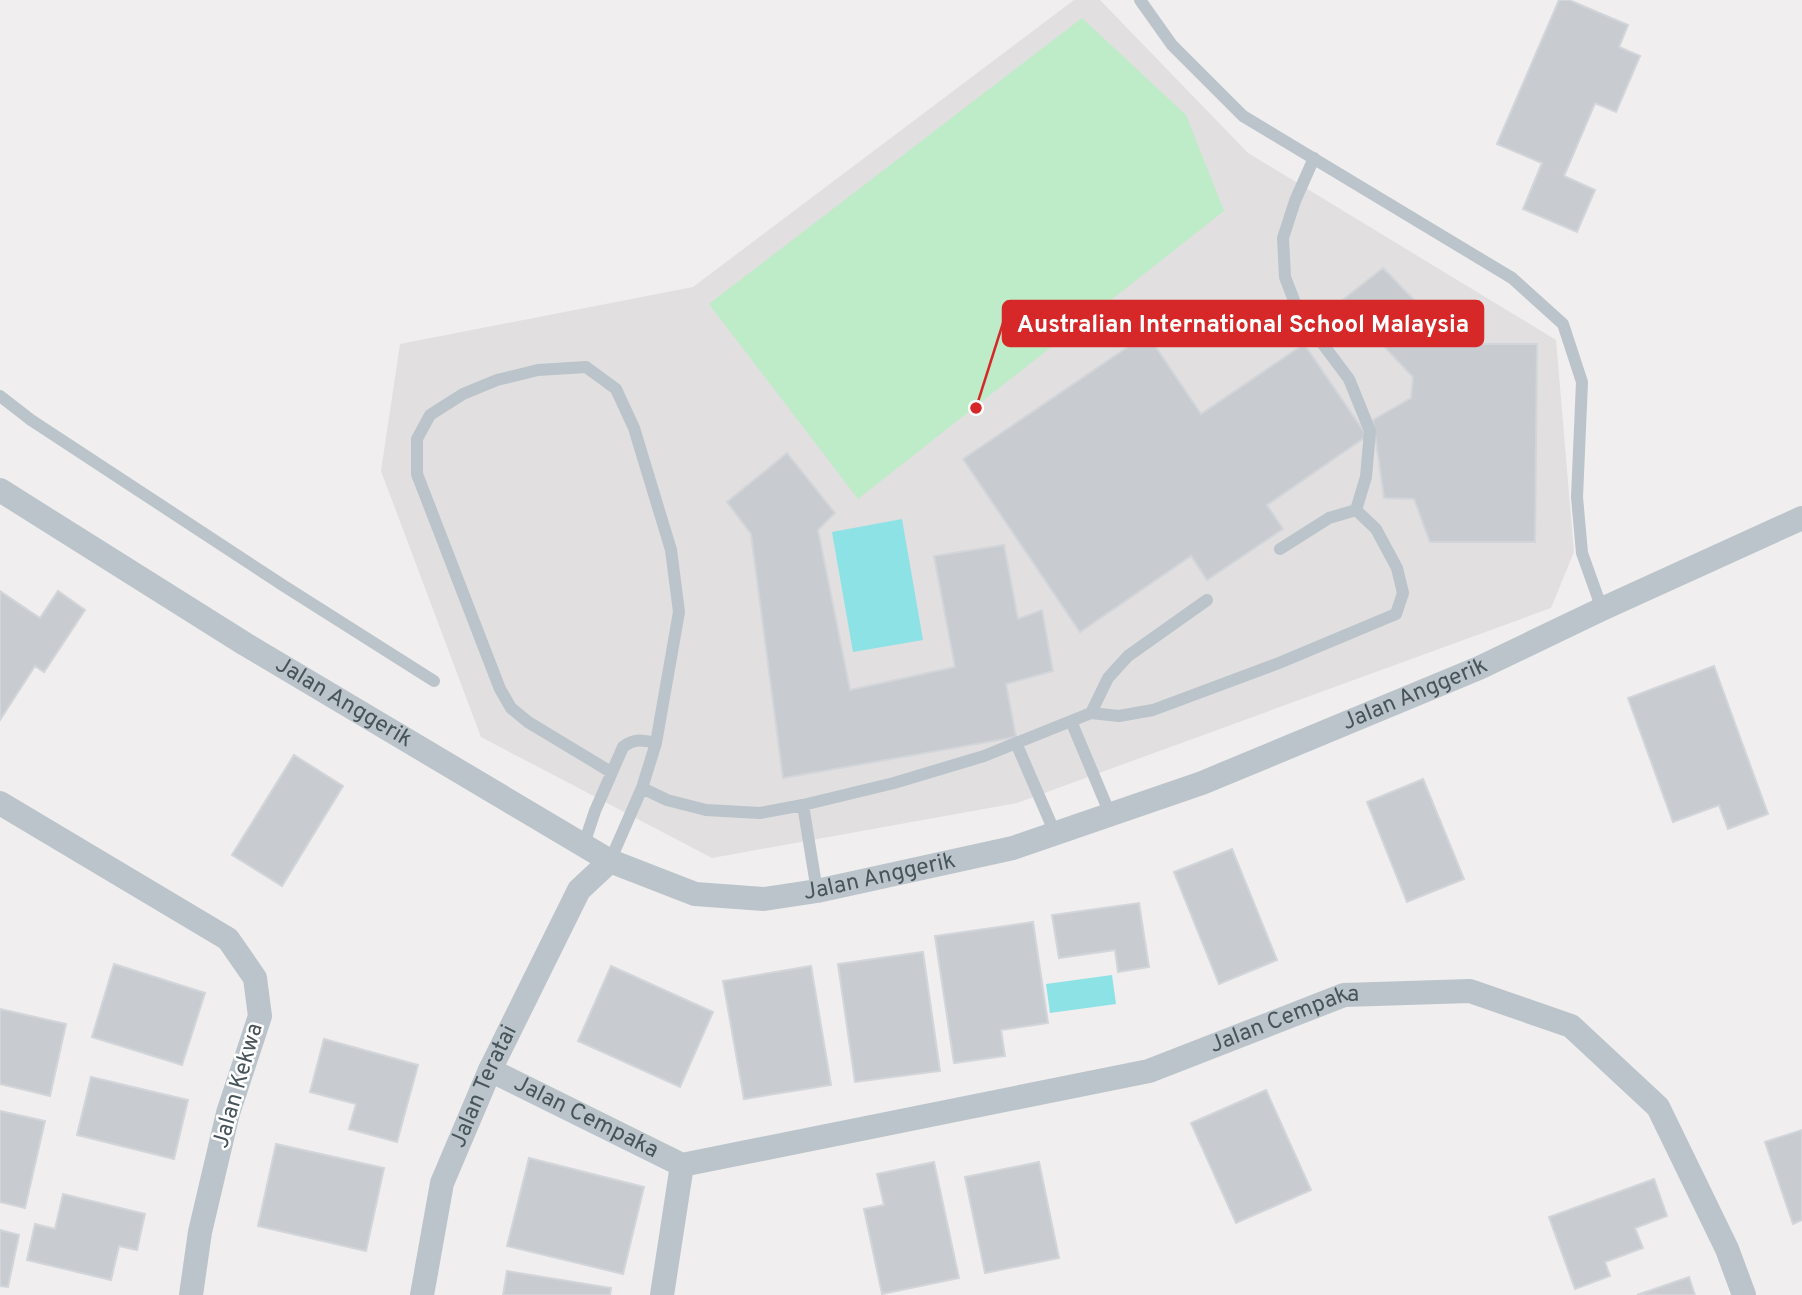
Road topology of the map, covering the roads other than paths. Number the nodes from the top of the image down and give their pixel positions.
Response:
1 (1140, 0) edge
2 (1314, 158) junction
3 (0, 396) edge
4 (0, 490) edge
5 (1356, 510) junction
6 (1802, 518) edge
7 (1280, 549) dead end
8 (1207, 600) dead end
9 (1602, 609) junction
10 (434, 681) dead end
11 (1091, 713) junction
12 (1070, 721) junction
13 (656, 743) junction
14 (1016, 743) junction
15 (611, 772) junction
16 (642, 788) junction
17 (0, 804) edge
18 (803, 805) junction
19 (1110, 814) junction
20 (1055, 833) junction
21 (583, 846) junction
22 (610, 861) junction
23 (579, 890) junction
24 (817, 891) junction
25 (490, 1070) junction
26 (682, 1165) junction
27 (191, 1295) edge
28 (422, 1295) edge
29 (662, 1295) edge
30 (1744, 1295) edge

1 - 2 lane
2 - 5 lane
2 - 9 lane
3 - 10 lane
4 - 21 street, Jalan Anggerik
5 - 7 lane
5 - 11 lane
6 - 9 street, Jalan Anggerik
8 - 11 lane
9 - 19 street, Jalan Anggerik
11 - 12 lane
12 - 14 lane
12 - 19 lane
13 - 15 lane
13 - 15 lane
13 - 16 lane
14 - 18 lane
14 - 20 lane
15 - 21 lane
16 - 18 lane
16 - 22 lane
17 - 27 street, Jalan Kekwa
18 - 24 lane
19 - 20 street, Jalan Anggerik
20 - 24 street, Jalan Anggerik
21 - 22 street, Jalan Anggerik
21 - 23 street, Jalan Teratai
22 - 23 street, Jalan Teratai
22 - 24 street, Jalan Anggerik
23 - 25 street, Jalan Teratai
25 - 26 street, Jalan Cempaka
25 - 28 street, Jalan Teratai
26 - 29 street, Jalan Cempaka
26 - 30 street, Jalan Cempaka

